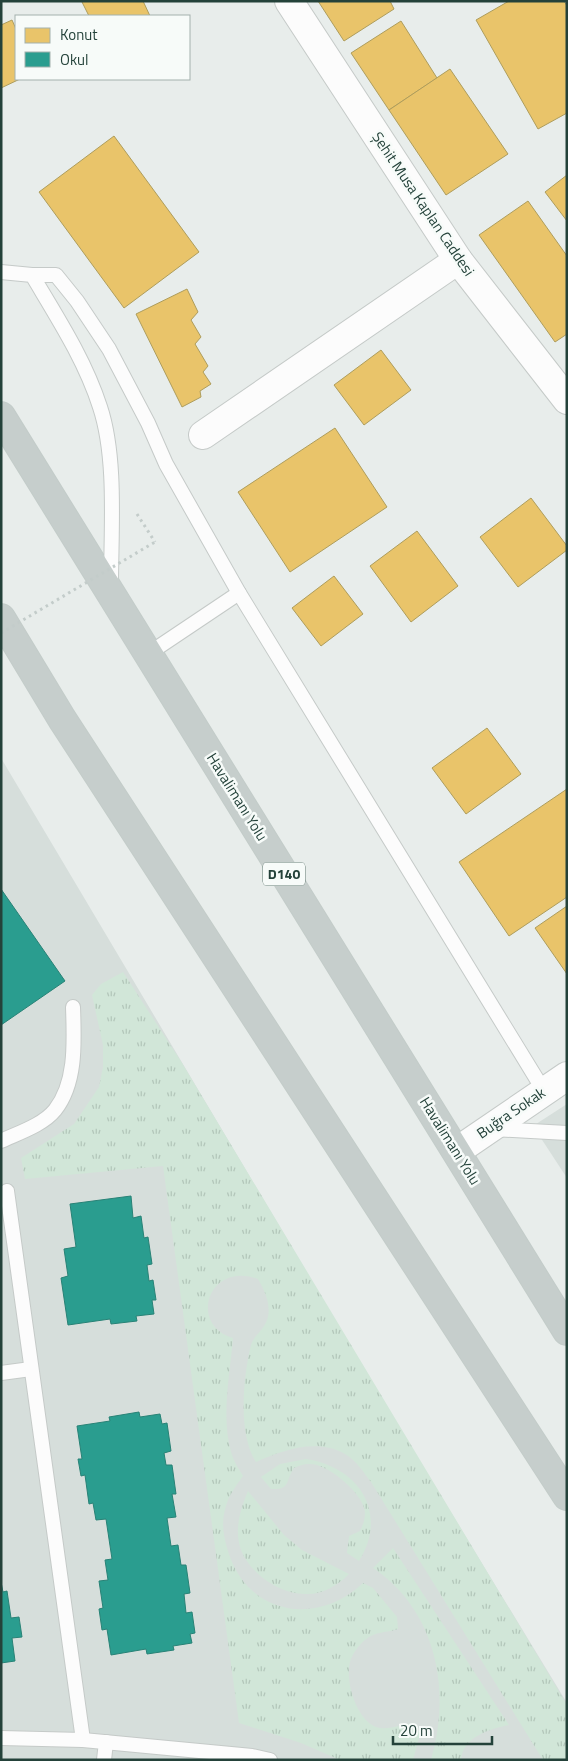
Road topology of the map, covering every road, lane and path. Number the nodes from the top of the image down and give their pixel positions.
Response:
1 (290, 1) edge
2 (458, 260) junction
3 (1, 272) edge
4 (32, 275) junction
5 (567, 400) edge
6 (1, 416) edge
7 (203, 435) dead end
8 (155, 542) dead end
9 (239, 593) junction
10 (110, 594) junction
11 (1, 618) edge
12 (1, 633) edge
13 (148, 654) junction
14 (73, 1007) dead end
15 (567, 1076) edge
16 (544, 1091) junction
17 (488, 1128) junction
18 (567, 1133) edge
19 (1, 1142) edge
20 (457, 1151) junction
21 (7, 1191) dead end
22 (567, 1331) edge
23 (31, 1369) junction
24 (1, 1373) edge
25 (533, 1443) junction
26 (567, 1496) edge
27 (567, 1512) edge
28 (1, 1738) edge
29 (83, 1740) junction
30 (106, 1742) junction
31 (104, 1760) edge
32 (270, 1760) edge

1 - 2 street, Şehit Musa Kaplan Caddesi
2 - 5 street, Şehit Musa Kaplan Caddesi
2 - 7 street
3 - 4 lane
4 - 9 lane
4 - 10 lane
6 - 10 highway, Havalimanı Yolu / D140
8 - 12 path, bridge
9 - 13 lane
9 - 16 lane
10 - 13 highway, Havalimanı Yolu / D140
11 - 25 highway
13 - 20 highway, Havalimanı Yolu / D140
14 - 19 lane
15 - 16 street, Buğra Sokak
16 - 17 street, Buğra Sokak
17 - 18 lane
17 - 20 street, Buğra Sokak
20 - 22 highway, Havalimanı Yolu / D140
21 - 23 lane
23 - 24 lane
23 - 29 lane
25 - 26 highway
25 - 27 highway
28 - 29 lane
29 - 30 lane
30 - 31 lane
30 - 32 lane

